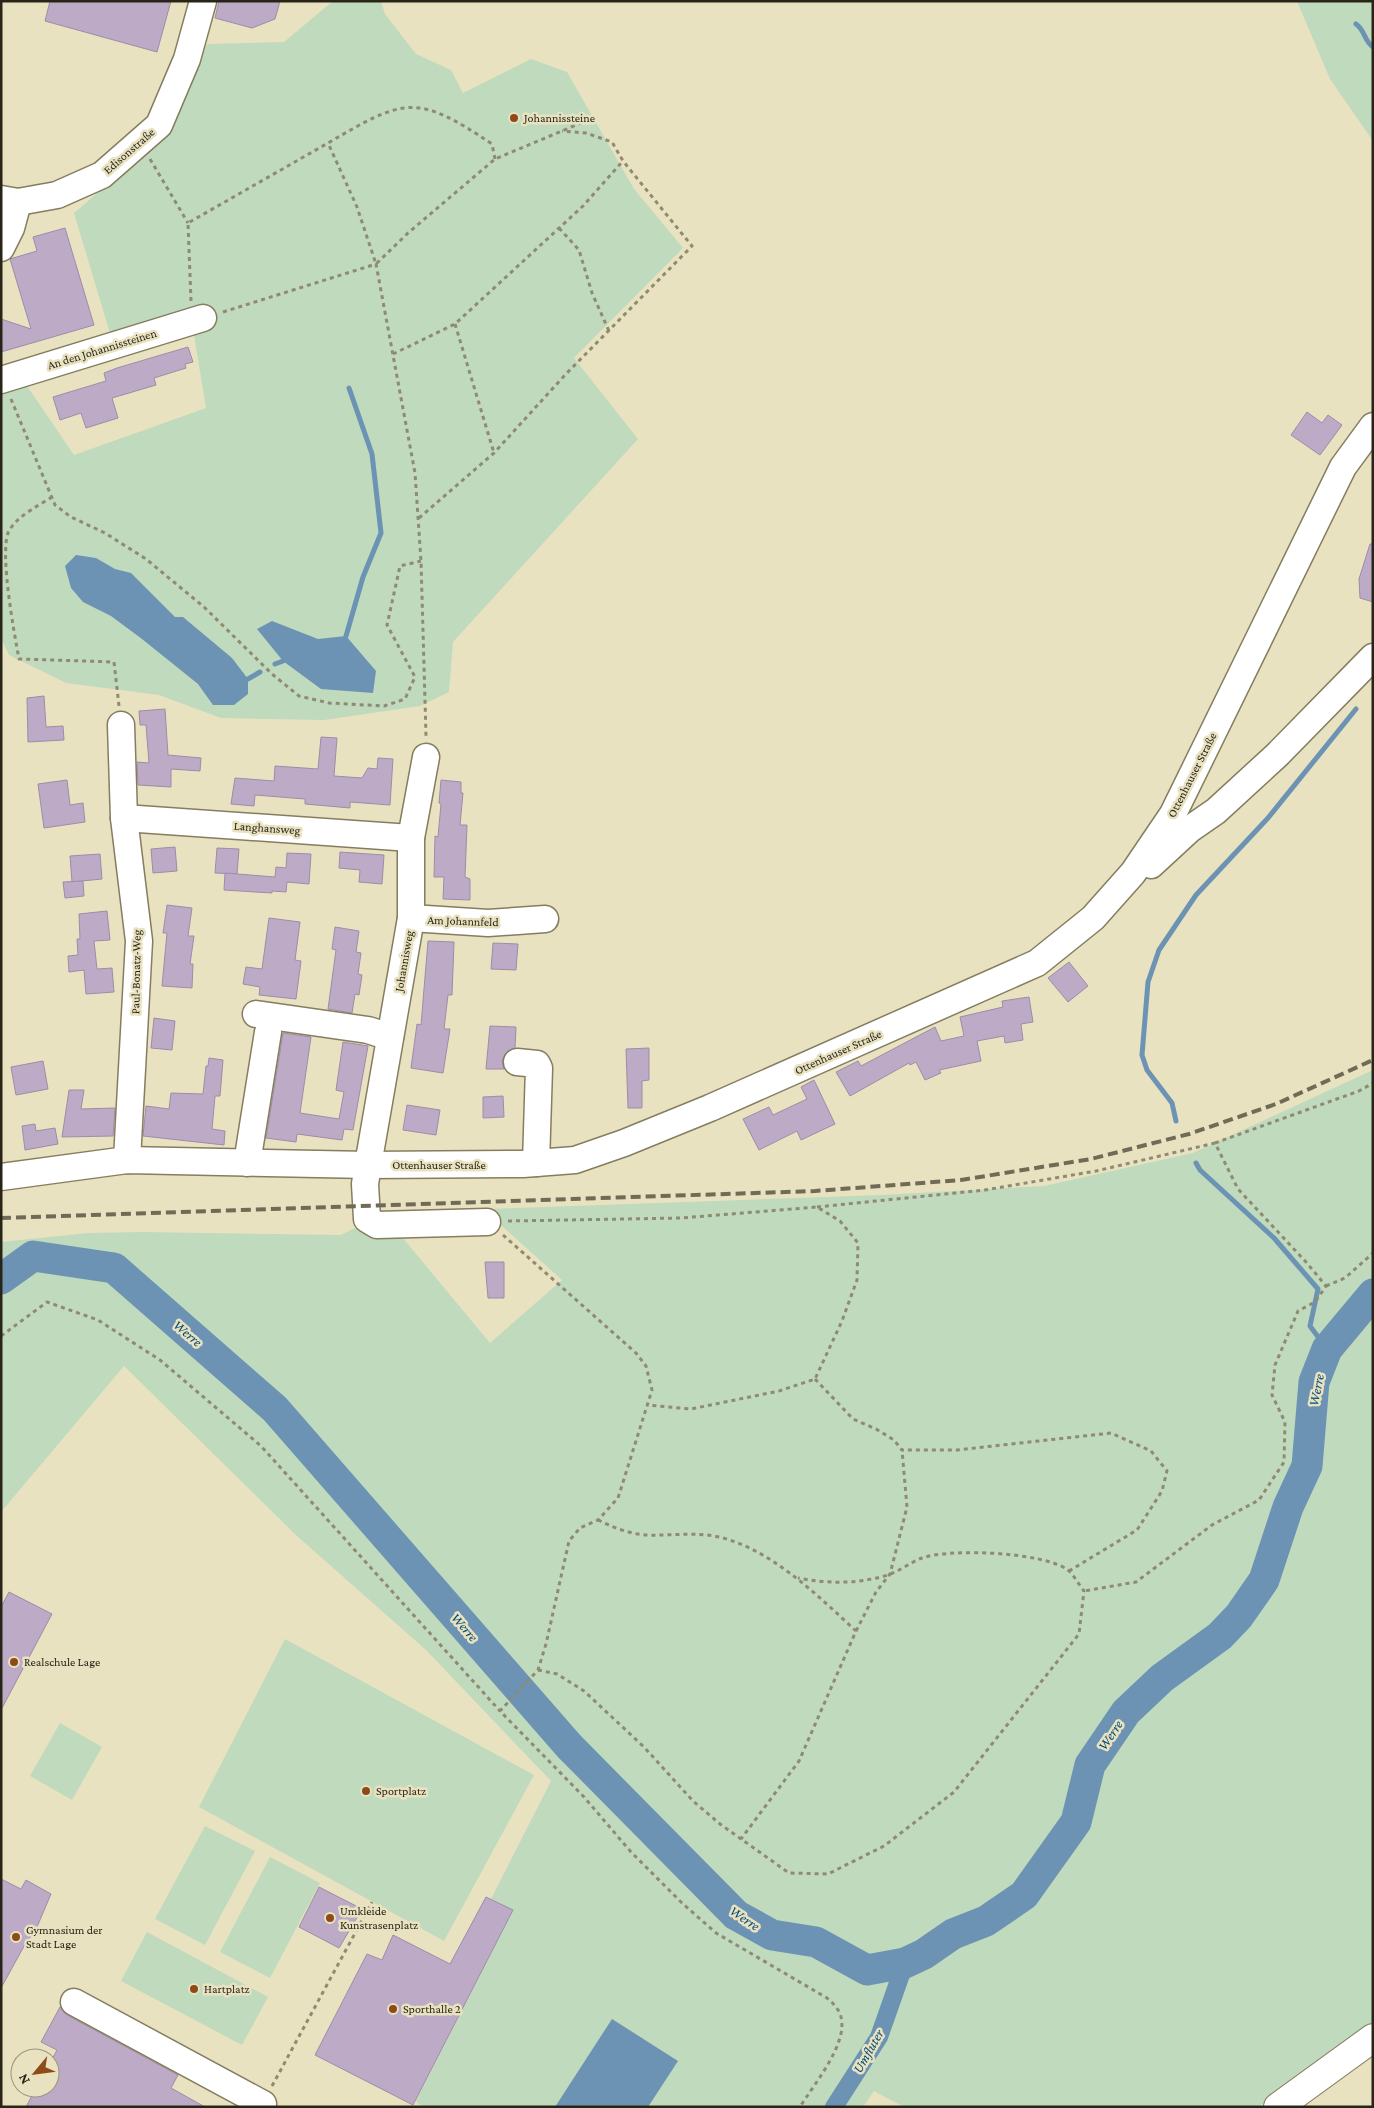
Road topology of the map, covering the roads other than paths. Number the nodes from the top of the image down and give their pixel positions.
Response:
1 (203, 1) edge
2 (10, 201) edge
3 (1, 248) edge
4 (198, 320) road end
5 (2, 380) edge
6 (1373, 426) edge
7 (1373, 657) edge
8 (121, 725) road end
9 (426, 757) road end
10 (124, 818) junction
11 (411, 838) junction
12 (1133, 872) junction
13 (411, 918) junction
14 (545, 919) dead end
15 (390, 1036) junction
16 (517, 1062) dead end
17 (127, 1160) junction
18 (247, 1162) junction
19 (536, 1163) junction
20 (368, 1165) junction
21 (1, 1176) edge
22 (487, 1222) road end
23 (74, 2002) dead end
24 (1373, 2038) edge
25 (262, 2106) edge
26 (1278, 2107) edge

1 - 2 street, Edisonstraße
2 - 3 street
4 - 5 street, An den Johannissteinen
6 - 12 street, Ottenhauser Straße
7 - 12 street
8 - 10 street, Paul-Bonatz-Weg
9 - 11 street, Johannisweg
10 - 11 street, Langhansweg
10 - 17 street, Paul-Bonatz-Weg
11 - 13 street, Johannisweg
12 - 19 street, Ottenhauser Straße
13 - 14 street, Am Johannfeld
13 - 15 street, Johannisweg
15 - 18 street
15 - 20 street, Johannisweg
16 - 19 street
17 - 18 street, Ottenhauser Straße
17 - 21 street, Ottenhauser Straße
18 - 20 street, Ottenhauser Straße
19 - 20 street, Ottenhauser Straße
20 - 22 street, Johannisweg
23 - 25 street
24 - 26 main road

